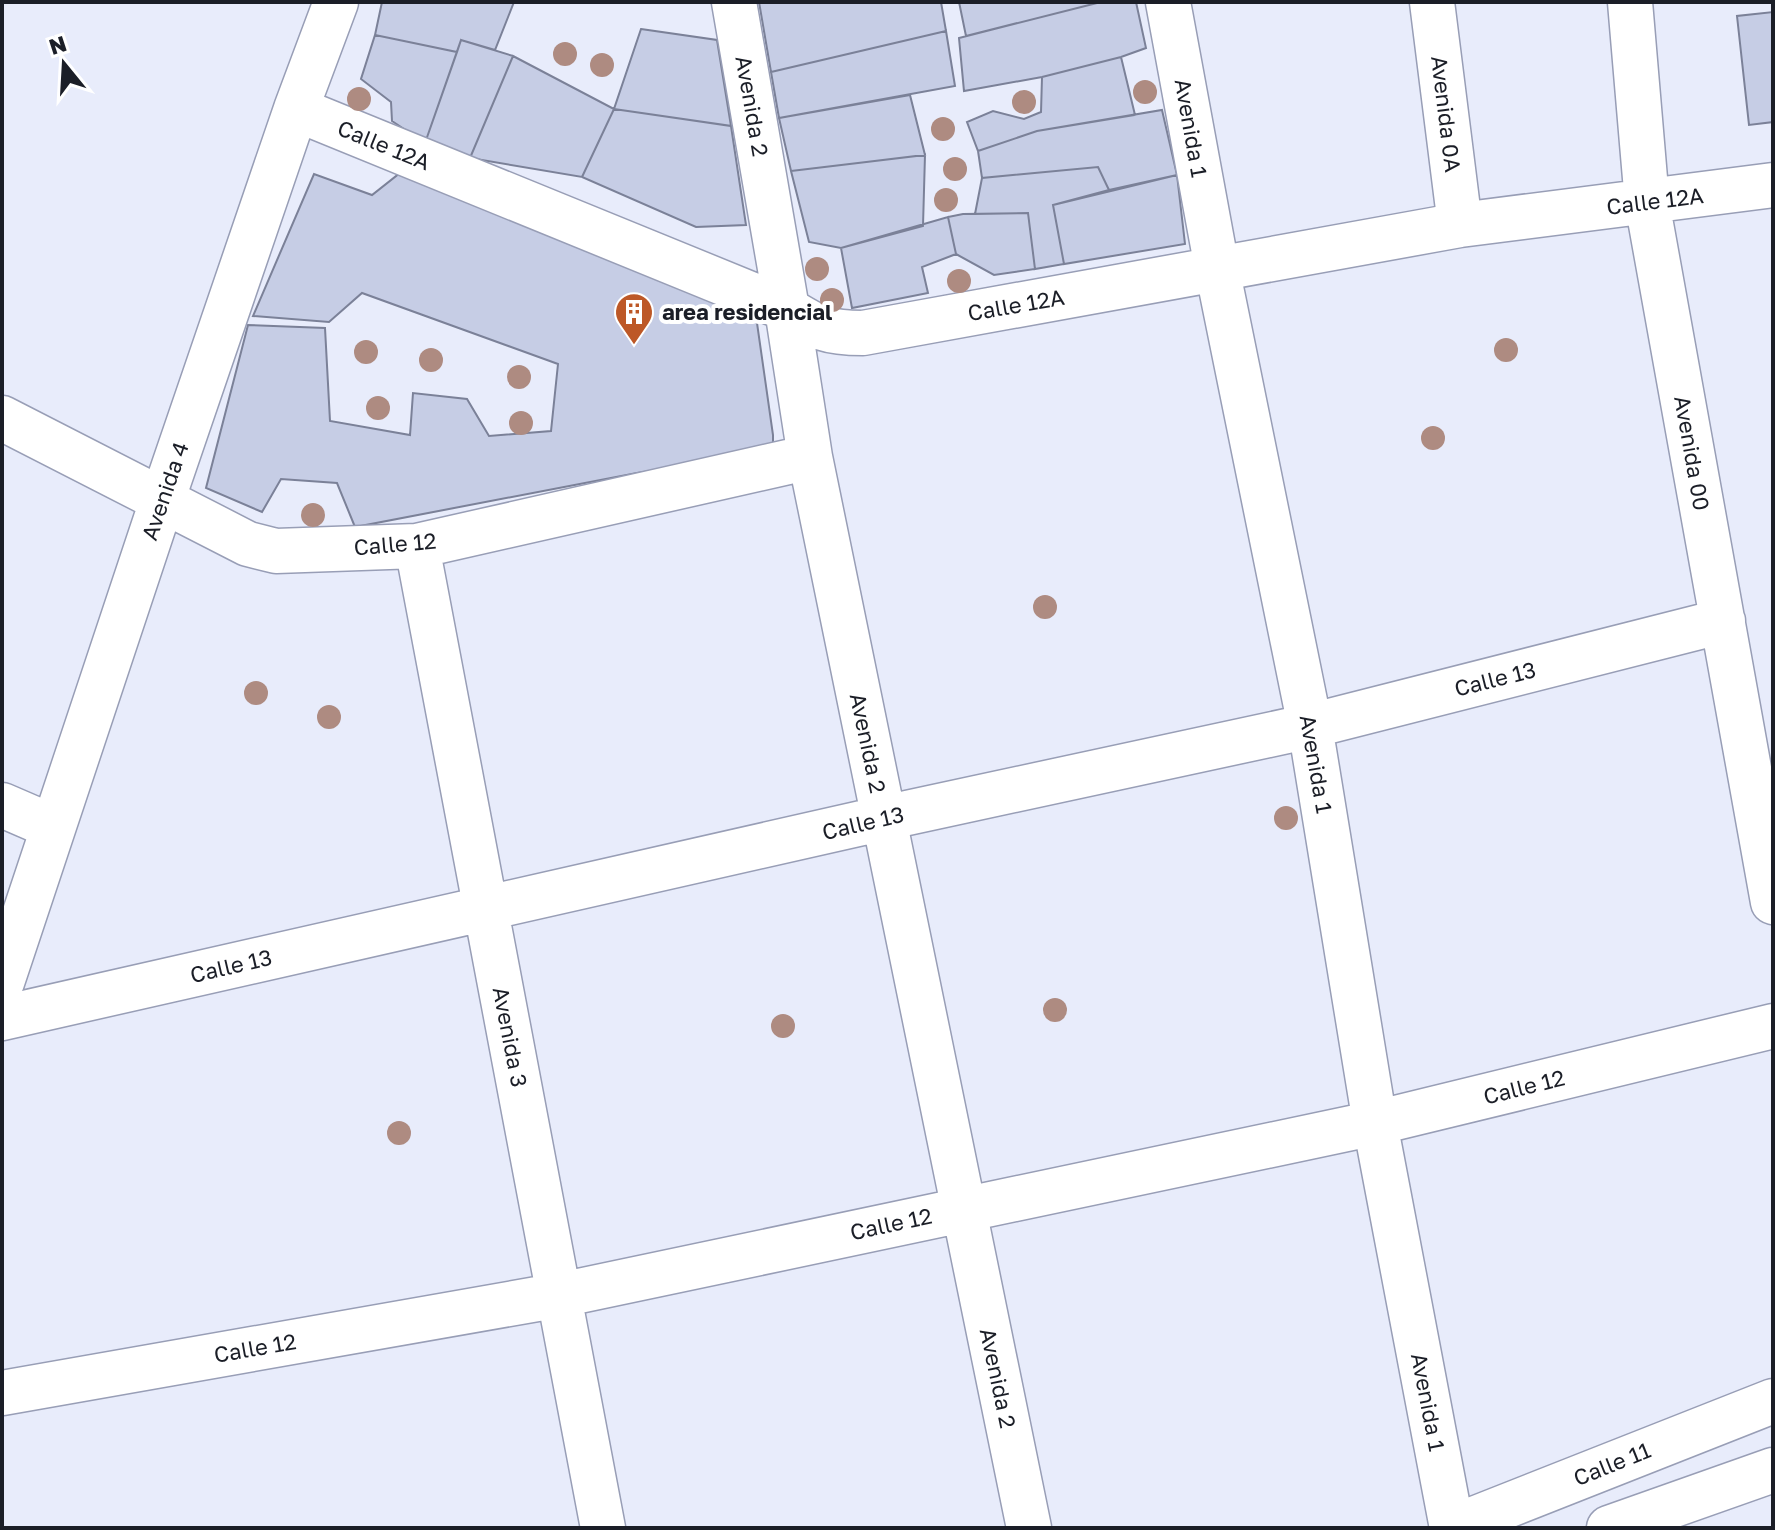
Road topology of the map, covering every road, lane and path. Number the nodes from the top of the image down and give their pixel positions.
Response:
1 (336, 2) edge
2 (734, 2) edge
3 (1168, 2) edge
4 (1432, 2) edge
5 (1630, 2) edge
6 (296, 109) junction
7 (1773, 185) edge
8 (1647, 202) junction
9 (1460, 225) junction
10 (1217, 268) junction
11 (787, 309) junction
12 (2, 418) edge
13 (810, 457) junction
14 (163, 498) junction
15 (417, 546) junction
16 (1723, 621) junction
17 (1310, 726) junction
18 (2, 805) edge
19 (884, 818) junction
20 (53, 827) junction
21 (1773, 902) edge
22 (485, 909) junction
23 (2, 982) edge
24 (2, 1018) edge
25 (1773, 1026) edge
26 (1375, 1123) junction
27 (964, 1208) junction
28 (560, 1295) junction
29 (2, 1393) edge
30 (1773, 1401) edge
31 (1773, 1470) edge
32 (603, 1528) edge
33 (1029, 1528) edge
34 (1452, 1528) edge
35 (1609, 1528) edge

1 - 6 street, Avenida 4
2 - 11 street, Avenida 2
3 - 10 street, Avenida 1
4 - 9 street, Avenida 0A
5 - 8 street, Avenida 00
6 - 11 street, Calle 12A
6 - 14 street, Avenida 4
7 - 8 street, Calle 12A
8 - 9 street, Calle 12A
8 - 16 street, Avenida 00
9 - 10 street, Calle 12A
10 - 11 street, Calle 12A
10 - 17 street, Avenida 1
11 - 13 street, Avenida 2
12 - 14 street, Calle 12
13 - 15 street, Calle 12
13 - 19 street, Avenida 2
14 - 15 street, Calle 12
14 - 20 street, Avenida 4
15 - 22 street, Avenida 3
16 - 17 street, Calle 13
16 - 21 street, Avenida 00
17 - 19 street, Calle 13
17 - 26 street, Avenida 1
18 - 20 street
19 - 22 street, Calle 13
19 - 27 street, Avenida 2
20 - 23 street, Avenida 4
22 - 24 street, Calle 13
22 - 28 street, Avenida 3
25 - 26 street, Calle 12
26 - 27 street, Calle 12
26 - 34 street, Avenida 1
27 - 28 street, Calle 12
27 - 33 street, Avenida 2
28 - 29 street, Calle 12
28 - 32 street, Avenida 3
30 - 34 street, Calle 11
31 - 35 street

